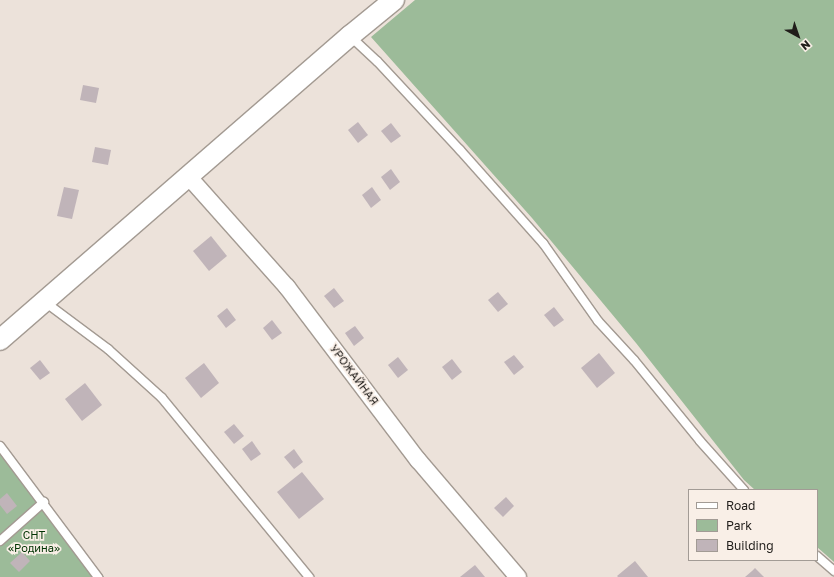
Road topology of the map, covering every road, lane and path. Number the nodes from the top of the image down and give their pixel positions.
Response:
1 (394, 0) edge
2 (350, 36) junction
3 (188, 176) junction
4 (44, 301) junction
5 (0, 340) edge
6 (0, 446) edge
7 (743, 489) edge
8 (44, 502) junction
9 (0, 541) edge
10 (818, 557) edge
11 (834, 571) edge
12 (98, 577) edge
13 (309, 577) edge
14 (518, 577) edge

1 - 2 street
2 - 3 street
2 - 7 lane
3 - 4 street
3 - 14 street, УРОЖАЙНАЯ
4 - 5 street
4 - 13 lane
6 - 8 lane
8 - 9 lane
8 - 12 lane
10 - 11 lane

